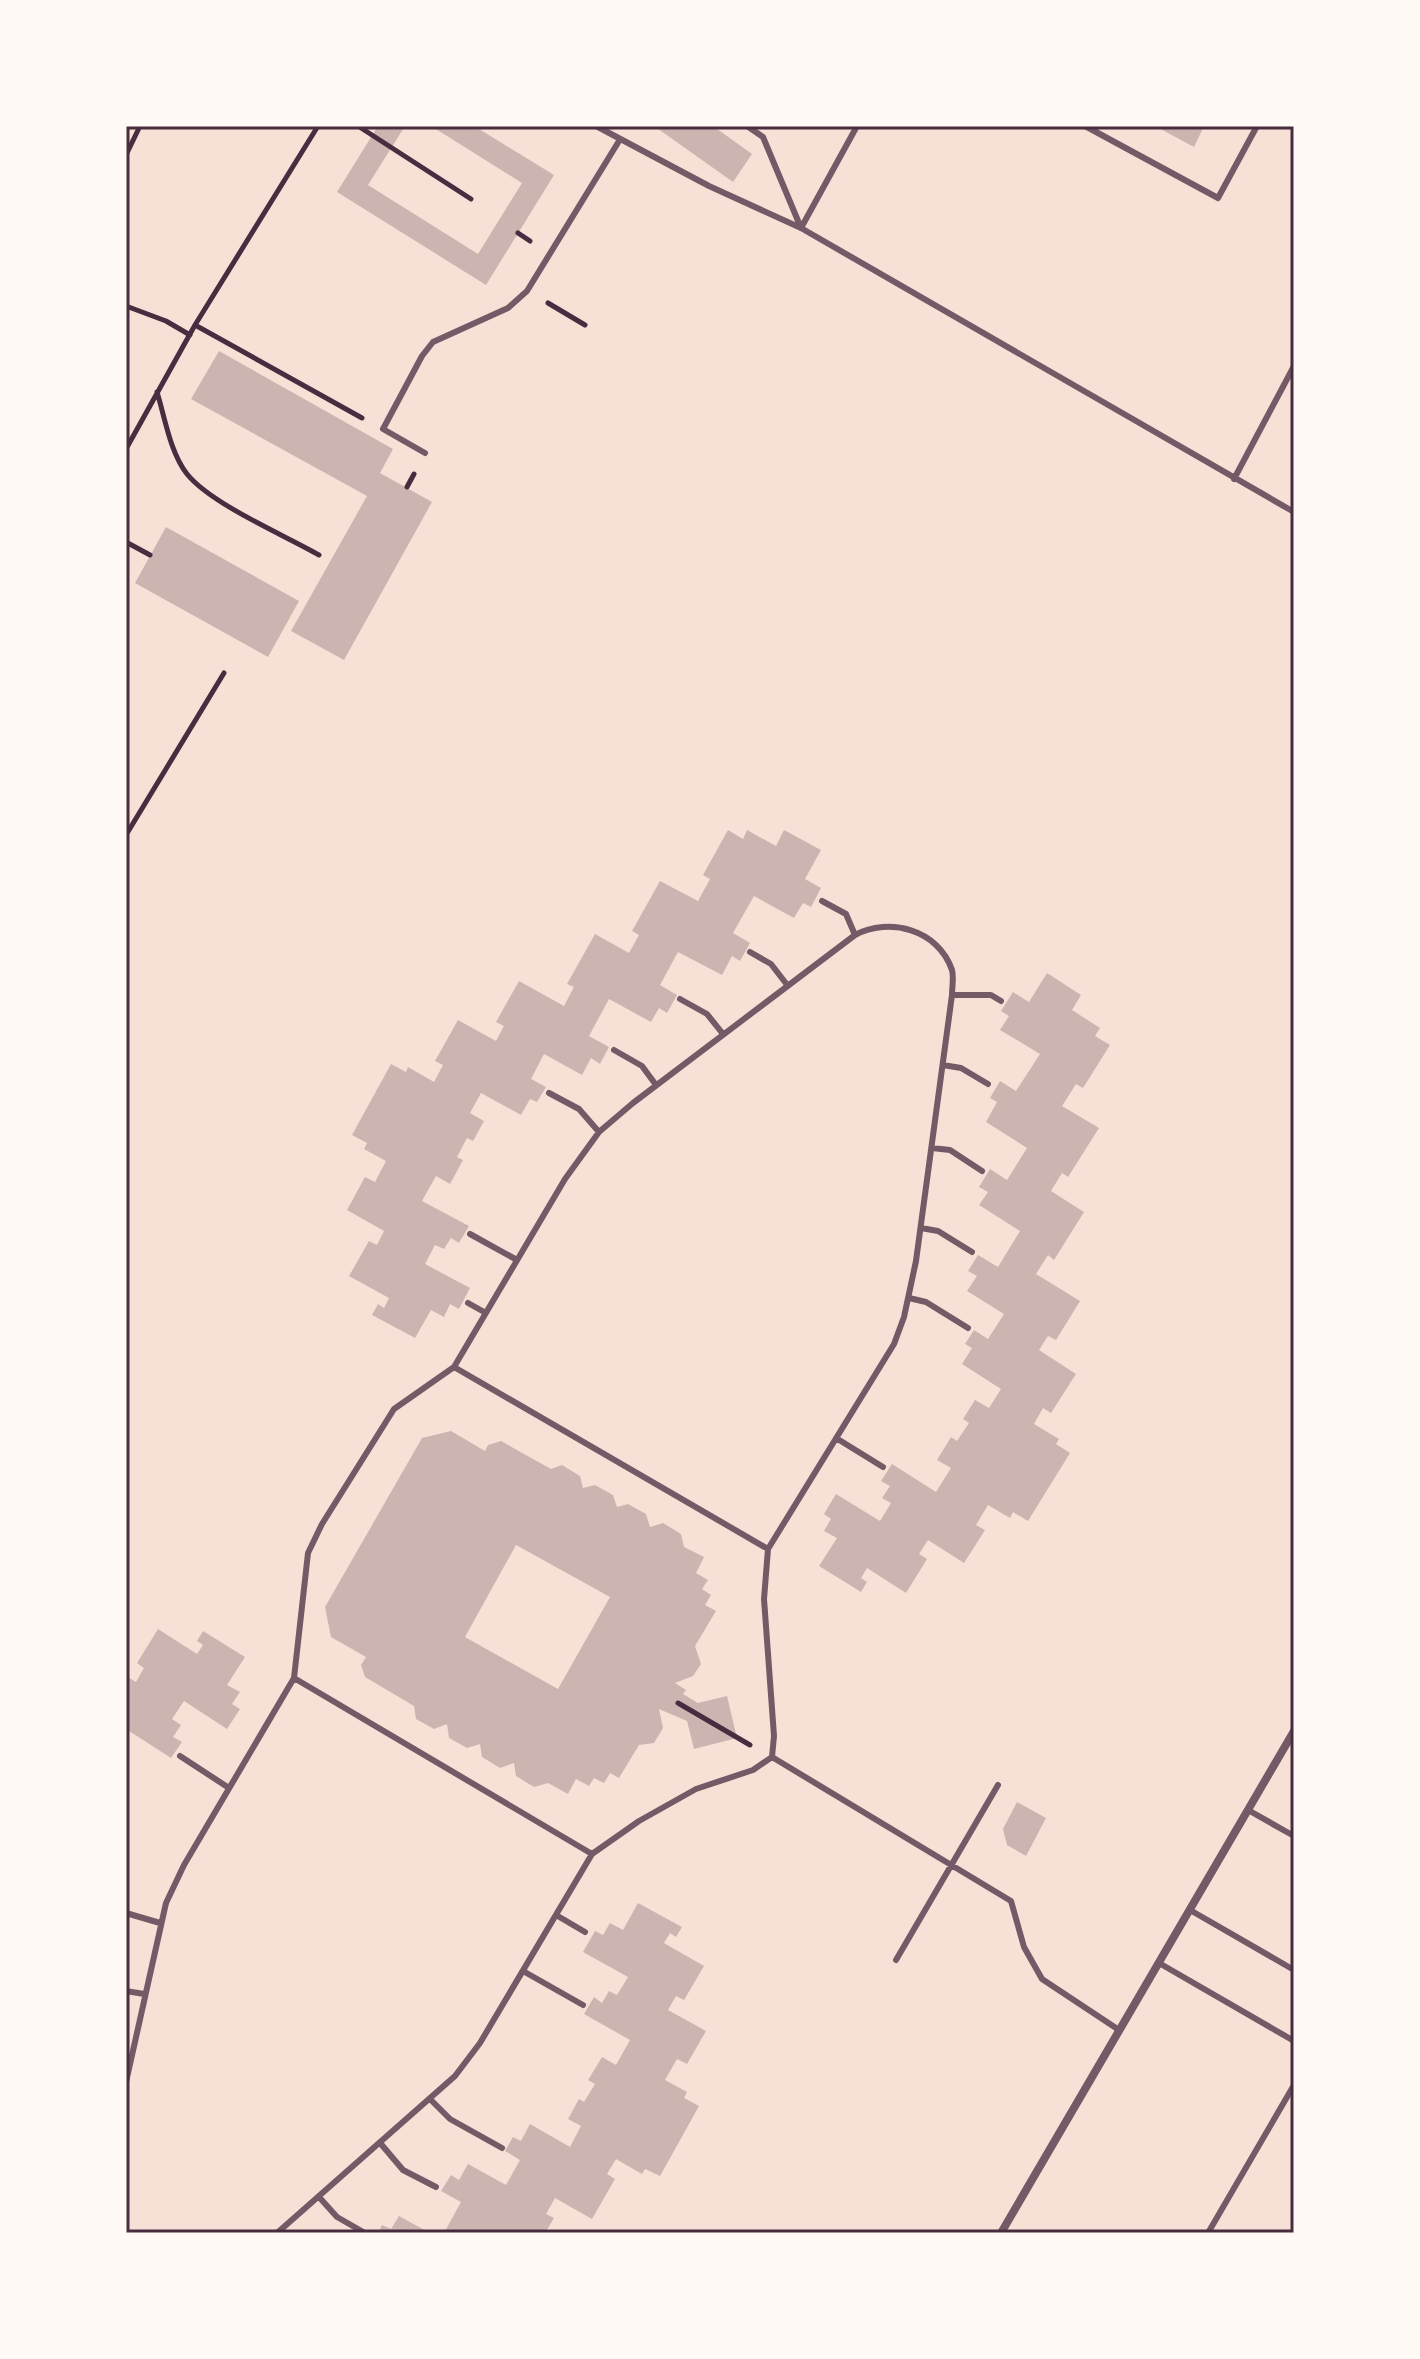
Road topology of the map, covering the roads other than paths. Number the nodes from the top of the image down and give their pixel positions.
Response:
1 (596, 126) edge
2 (747, 126) edge
3 (857, 126) edge
4 (1085, 126) edge
5 (1257, 126) edge
6 (619, 141) junction
7 (801, 228) junction
8 (1294, 366) edge
9 (425, 453) dead end
10 (1234, 479) junction
11 (1294, 512) edge
12 (822, 901) dead end
13 (855, 935) junction
14 (750, 952) dead end
15 (788, 986) junction
16 (952, 995) junction
17 (680, 999) dead end
18 (1001, 1001) dead end
19 (723, 1034) junction
20 (614, 1050) dead end
21 (943, 1065) junction
22 (988, 1084) dead end
23 (656, 1085) junction
24 (549, 1093) dead end
25 (599, 1132) junction
26 (932, 1148) junction
27 (982, 1171) dead end
28 (921, 1228) junction
29 (470, 1234) dead end
30 (972, 1252) dead end
31 (517, 1260) junction
32 (909, 1298) junction
33 (468, 1303) dead end
34 (486, 1313) junction
35 (968, 1328) dead end
36 (454, 1367) junction
37 (836, 1438) junction
38 (883, 1467) dead end
39 (768, 1549) junction
40 (294, 1678) junction
41 (1294, 1731) edge
42 (180, 1756) dead end
43 (772, 1757) junction
44 (998, 1785) dead end
45 (229, 1788) junction
46 (1248, 1810) junction
47 (1294, 1836) edge
48 (592, 1854) junction
49 (952, 1863) junction
50 (1190, 1910) junction
51 (126, 1913) edge
52 (556, 1915) junction
53 (160, 1923) junction
54 (585, 1932) dead end
55 (896, 1960) dead end
56 (1159, 1963) junction
57 (1294, 1970) edge
58 (523, 1971) junction
59 (126, 1991) edge
60 (144, 1994) junction
61 (583, 2005) dead end
62 (1119, 2030) junction
63 (1294, 2041) edge
64 (127, 2073) edge
65 (126, 2082) edge
66 (1294, 2085) edge
67 (431, 2100) junction
68 (381, 2144) junction
69 (502, 2148) dead end
70 (436, 2187) dead end
71 (319, 2197) junction
72 (277, 2233) edge
73 (365, 2233) edge
74 (1001, 2233) edge
75 (1208, 2233) edge

1 - 6 lane
2 - 7 lane
3 - 7 lane
4 - 5 lane
6 - 7 lane
6 - 9 lane
7 - 10 lane
8 - 10 lane
10 - 11 lane
12 - 13 lane
13 - 15 lane
13 - 16 lane
14 - 15 lane
15 - 19 lane
16 - 18 lane
16 - 21 lane
17 - 19 lane
19 - 23 lane
20 - 23 lane
21 - 22 lane
21 - 26 lane
23 - 25 lane
24 - 25 lane
25 - 31 lane
26 - 27 lane
26 - 28 lane
28 - 30 lane
28 - 32 lane
29 - 31 lane
31 - 34 lane
32 - 35 lane
32 - 37 lane
33 - 34 lane
34 - 36 lane
36 - 39 lane
36 - 40 lane
37 - 38 lane
37 - 39 lane
39 - 43 lane
40 - 45 lane
40 - 48 lane
41 - 46 street
42 - 45 lane
43 - 48 lane
43 - 49 lane
44 - 49 lane
45 - 53 lane
46 - 47 lane
46 - 50 street
48 - 52 lane
49 - 55 lane
49 - 62 lane
50 - 56 street
50 - 57 lane
51 - 53 lane
52 - 54 lane
52 - 58 lane
53 - 60 lane
56 - 62 street
56 - 63 lane
58 - 61 lane
58 - 67 lane
59 - 60 lane
60 - 64 lane
62 - 74 street
64 - 65 lane
66 - 75 lane
67 - 68 lane
67 - 69 lane
68 - 70 lane
68 - 71 lane
71 - 72 lane
71 - 73 lane

